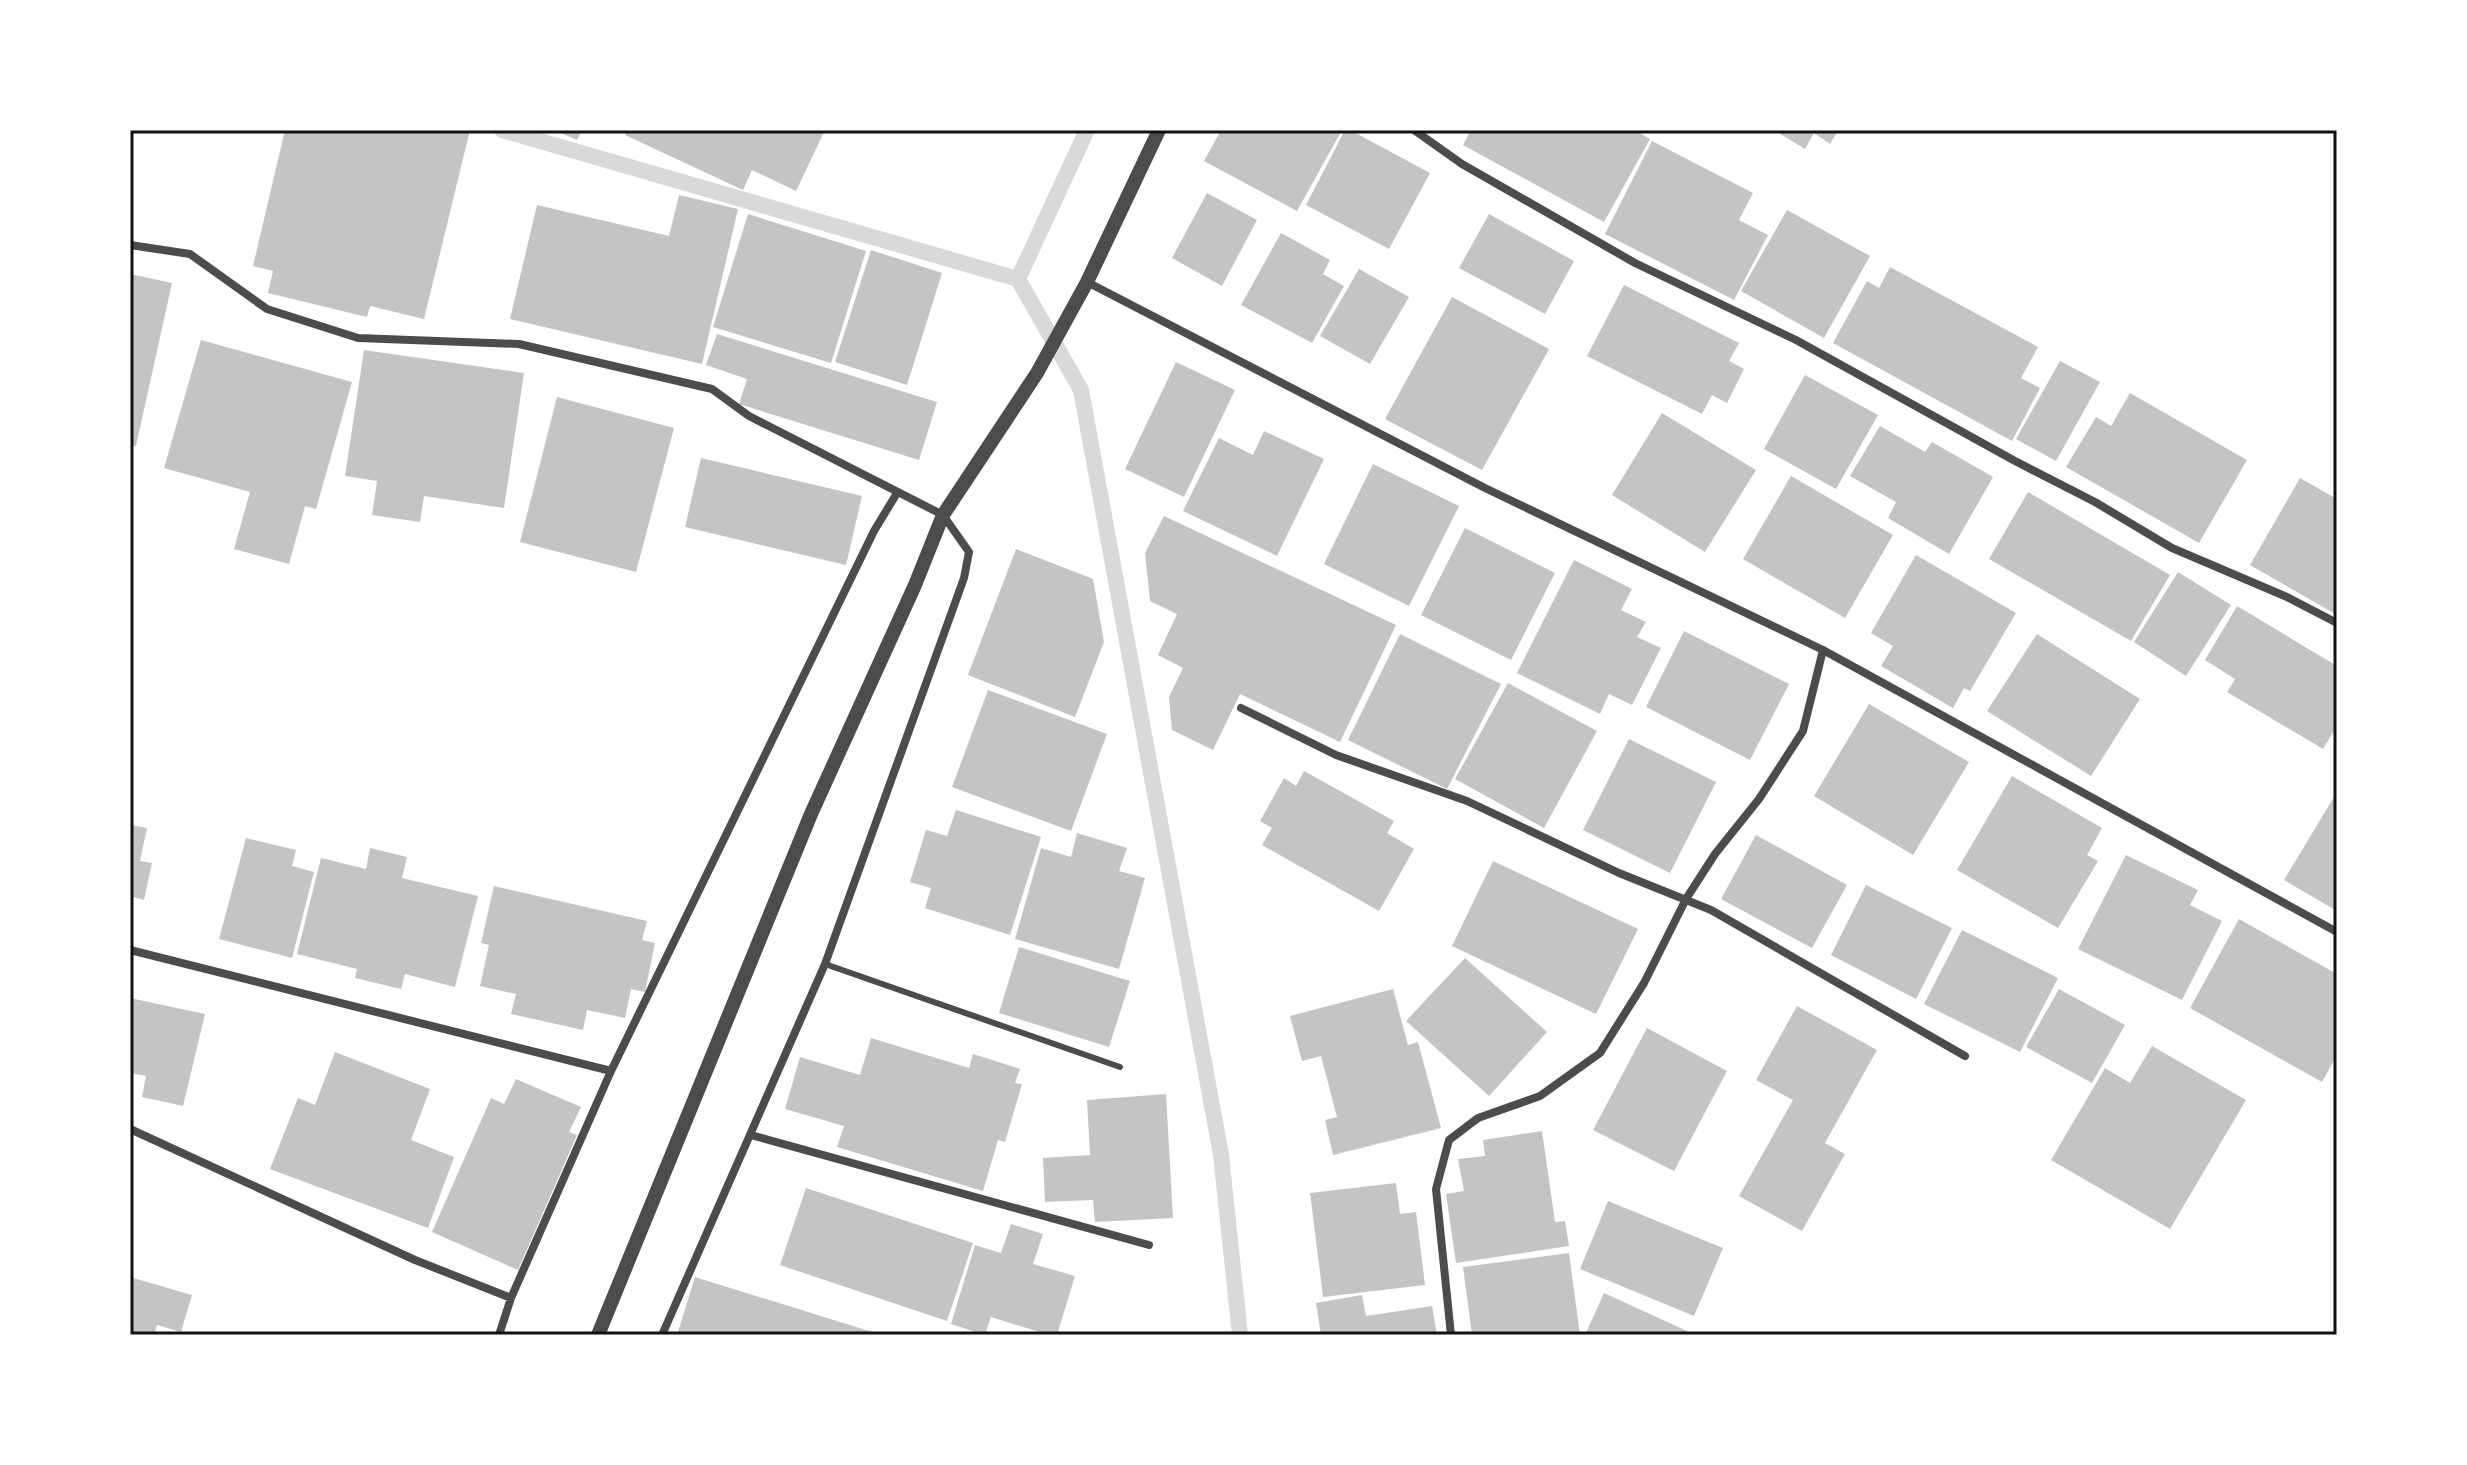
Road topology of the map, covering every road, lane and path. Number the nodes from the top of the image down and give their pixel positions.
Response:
1 (1159, 130) edge
2 (1414, 130) edge
3 (130, 245) edge
4 (1087, 282) junction
5 (897, 493) junction
6 (943, 515) junction
7 (2337, 623) edge
8 (1823, 650) junction
9 (1241, 708) dead end
10 (1686, 899) junction
11 (2337, 932) edge
12 (130, 950) edge
13 (825, 964) junction
14 (1965, 1056) dead end
15 (1120, 1067) dead end
16 (611, 1071) junction
17 (130, 1129) edge
18 (751, 1135) junction
19 (1149, 1245) dead end
20 (511, 1298) junction
21 (499, 1335) edge
22 (598, 1335) edge
23 (662, 1335) edge
24 (1451, 1335) edge

1 - 4 street
2 - 7 street
3 - 5 street
4 - 6 street
4 - 8 street
5 - 6 street
5 - 16 street
6 - 13 street
6 - 22 street
8 - 10 street
8 - 11 street
9 - 10 street
10 - 14 street
10 - 24 street
12 - 16 street
13 - 15 lane
13 - 18 street
16 - 20 street
17 - 20 street
18 - 19 street
18 - 23 street
20 - 21 street

